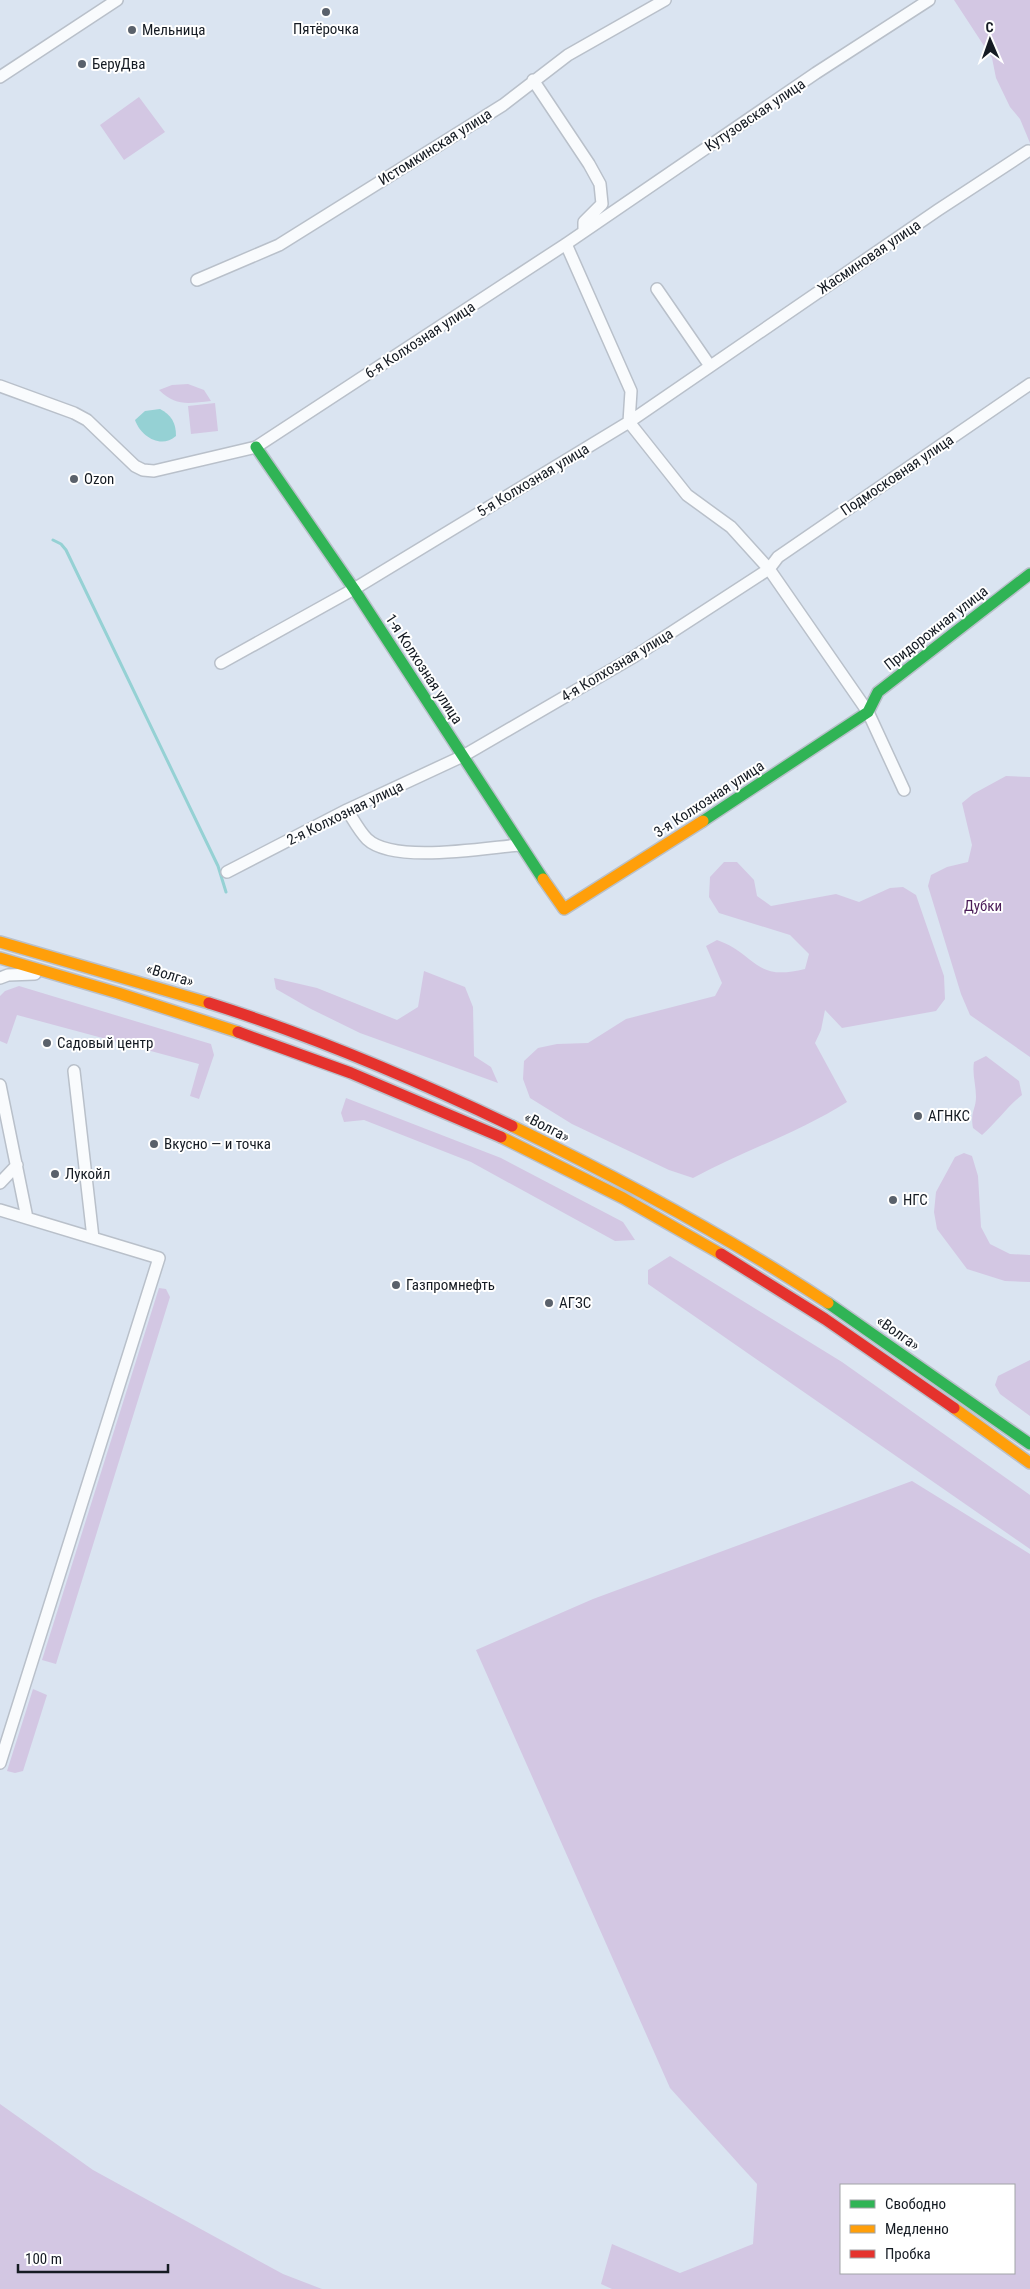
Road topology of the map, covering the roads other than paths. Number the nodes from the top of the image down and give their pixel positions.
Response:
1 (117, 0) edge
2 (665, 0) edge
3 (929, 0) edge
4 (0, 77) edge
5 (533, 80) junction
6 (1028, 151) dead end
7 (584, 231) junction
8 (566, 244) junction
9 (197, 280) dead end
10 (657, 289) dead end
11 (710, 366) junction
12 (1030, 384) edge
13 (0, 386) edge
14 (629, 422) junction
15 (256, 447) junction
16 (768, 569) junction
17 (1030, 574) edge
18 (354, 589) junction
19 (221, 663) dead end
20 (868, 712) junction
21 (463, 756) junction
22 (904, 790) dead end
23 (347, 810) junction
24 (519, 845) junction
25 (227, 872) dead end
26 (564, 909) joint
27 (0, 942) edge
28 (0, 958) edge
29 (57, 974) junction
30 (0, 978) edge
31 (74, 1071) dead end
32 (0, 1085) edge
33 (17, 1165) junction
34 (0, 1183) edge
35 (0, 1210) edge
36 (27, 1218) junction
37 (93, 1238) junction
38 (1030, 1444) edge
39 (1030, 1463) edge
40 (0, 1763) edge

1 - 4 street
2 - 5 street, Истомкинская улица
3 - 7 street, Кутузовская улица
5 - 7 street
5 - 9 street, Истомкинская улица
6 - 11 street, Жасминовая улица
7 - 8 street, 6-я Колхозная улица
8 - 14 street
8 - 15 street, 6-я Колхозная улица
10 - 11 street
11 - 14 street, 5-я Колхозная улица
12 - 16 street, Подмосковная улица
13 - 15 street, 6-я Колхозная улица
14 - 16 street
14 - 18 street, 5-я Колхозная улица
15 - 18 main road, 1-я Колхозная улица
16 - 20 street
16 - 21 street, 4-я Колхозная улица
17 - 20 main road, Придорожная улица
18 - 19 street, 5-я Колхозная улица
18 - 21 main road, 1-я Колхозная улица
20 - 22 street
20 - 26 main road, 3-я Колхозная улица
21 - 23 street, 2-я Колхозная улица
21 - 24 main road, 1-я Колхозная улица
23 - 24 street
23 - 25 street, 2-я Колхозная улица
24 - 26 main road, 1-я Колхозная улица
27 - 38 main road, «Волга»
28 - 29 main road
29 - 30 street
29 - 39 main road, «Волга»
31 - 37 street
32 - 33 street
33 - 34 street
33 - 36 street
35 - 36 street
36 - 37 street
37 - 40 street

